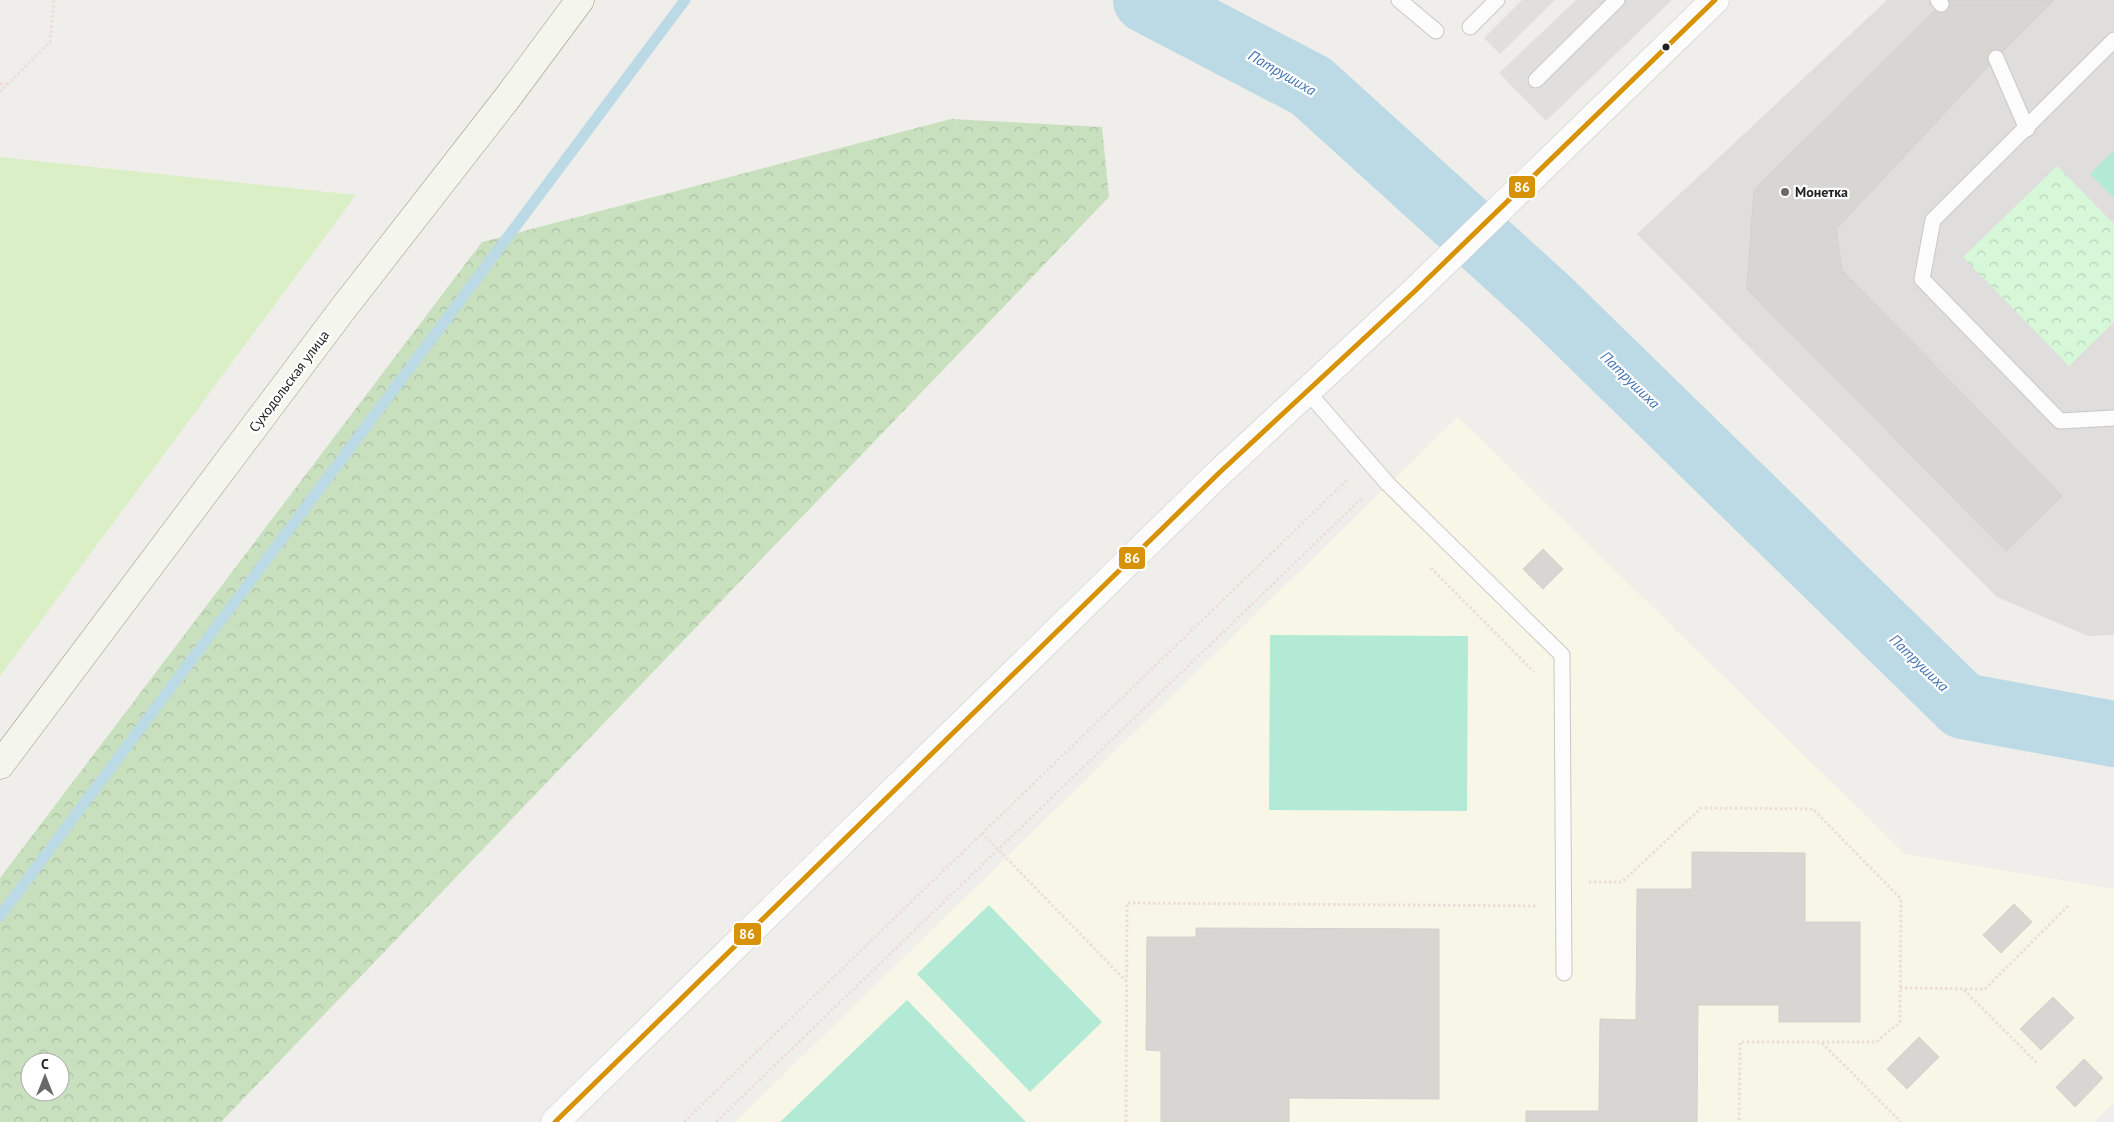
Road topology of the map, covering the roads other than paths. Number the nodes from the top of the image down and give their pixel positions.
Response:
1 (580, 0) edge
2 (1399, 0) edge
3 (1498, 0) edge
4 (1617, 0) edge
5 (1715, 0) edge
6 (1470, 26) dead end
7 (1436, 31) dead end
8 (2114, 40) edge
9 (1996, 58) dead end
10 (1536, 80) dead end
11 (2027, 129) junction
12 (1306, 390) junction
13 (2114, 418) edge
14 (0, 765) edge
15 (1564, 973) dead end
16 (555, 1122) edge

1 - 14 main road, Суходольская улица
2 - 7 lane
3 - 6 lane
4 - 10 lane
5 - 12 street
8 - 11 lane
9 - 11 lane
11 - 13 lane
12 - 15 lane
12 - 16 street

